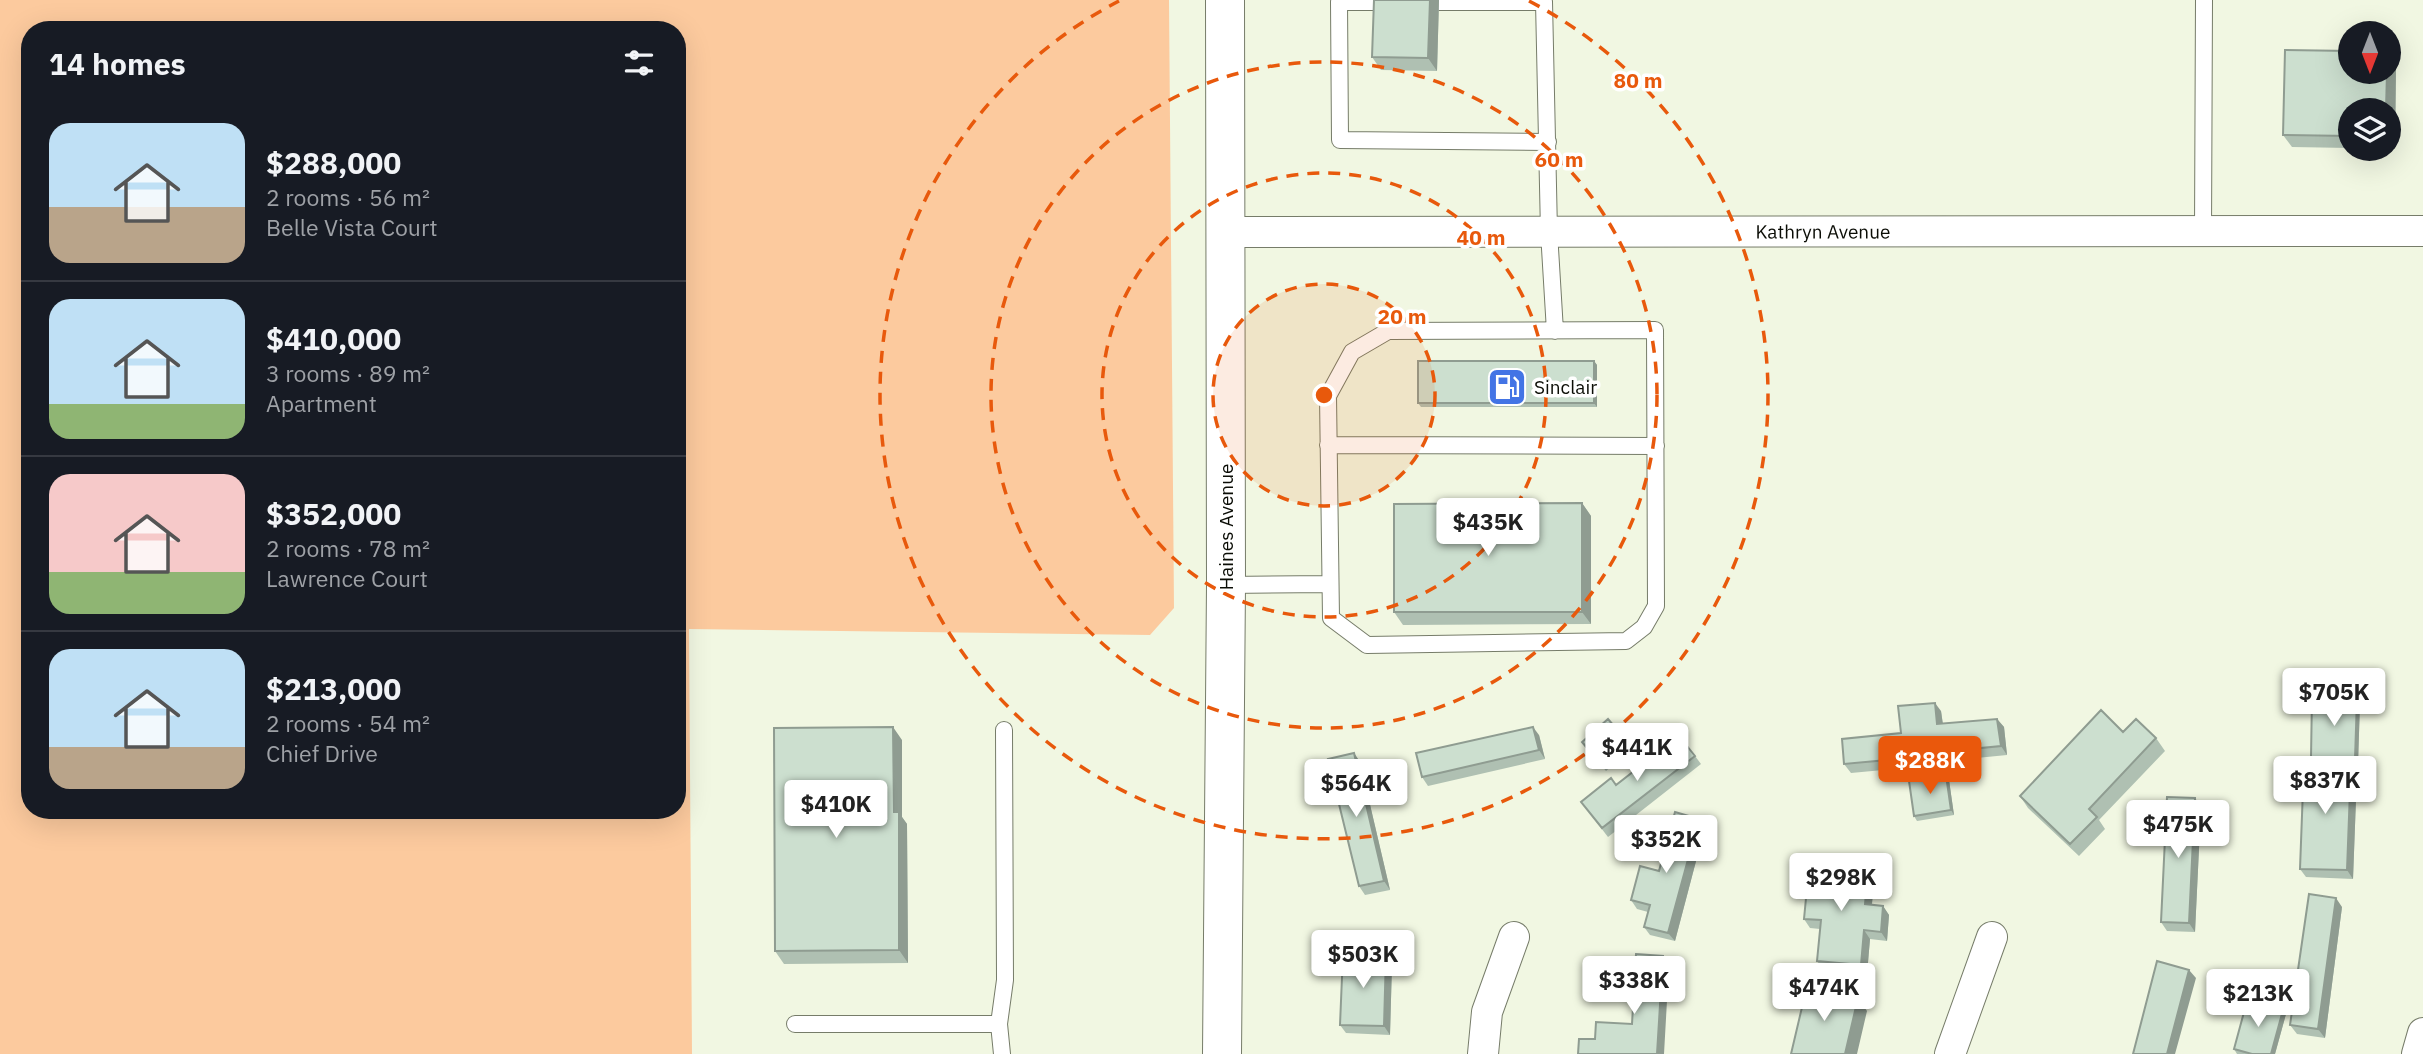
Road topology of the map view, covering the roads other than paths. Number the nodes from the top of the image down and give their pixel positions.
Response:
1 (1225, 0) edge
2 (2204, 0) edge
3 (1383, 2) edge
4 (1439, 2) dead end
5 (1548, 142) junction
6 (2203, 231) junction
7 (2423, 231) edge
8 (1225, 232) junction
9 (1549, 232) junction
10 (1555, 331) junction
11 (1328, 445) junction
12 (1656, 446) junction
13 (1330, 584) junction
14 (1226, 585) junction
15 (1004, 730) dead end
16 (1514, 937) dead end
17 (1993, 937) dead end
18 (795, 1024) dead end
19 (999, 1024) junction
20 (2423, 1032) edge
21 (1002, 1054) edge
22 (1222, 1054) edge
23 (1483, 1054) edge
24 (1950, 1054) edge
25 (2417, 1054) edge

1 - 8 main road, Haines Avenue
2 - 6 lane
3 - 5 lane
4 - 5 lane
5 - 9 lane
6 - 7 street, Kathryn Avenue
6 - 9 street, Kathryn Avenue
8 - 9 street, Kathryn Avenue
8 - 14 main road, Haines Avenue
9 - 10 lane
10 - 11 lane
10 - 12 lane
11 - 12 lane
11 - 13 lane
12 - 13 lane
13 - 14 lane
14 - 22 main road, Haines Avenue
15 - 19 lane
16 - 23 street
17 - 24 street
18 - 19 lane
19 - 21 lane
20 - 25 street

